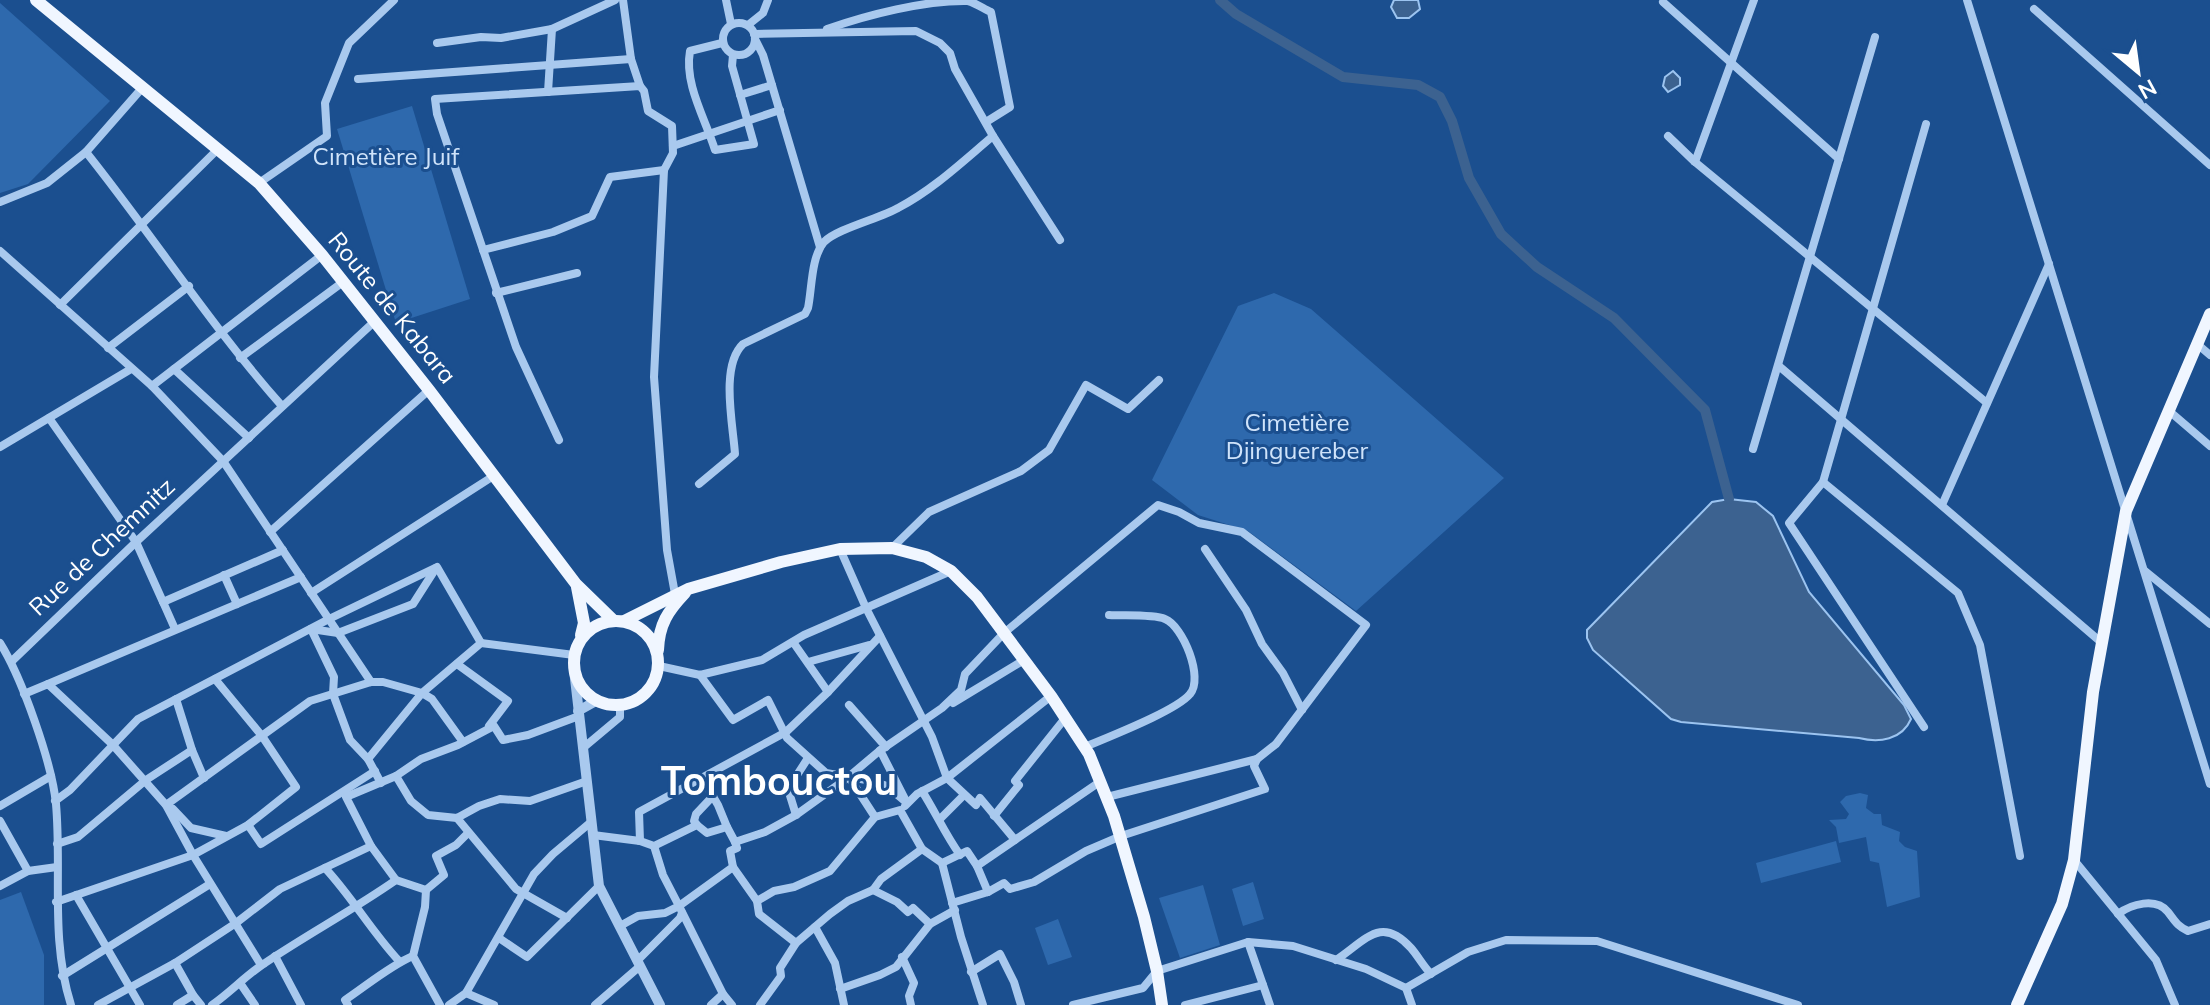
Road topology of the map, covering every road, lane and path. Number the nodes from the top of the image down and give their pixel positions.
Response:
1 (36, 0) edge
2 (394, 0) edge
3 (615, 0) edge
4 (623, 0) edge
5 (726, 0) edge
6 (768, 0) edge
7 (1754, 0) edge
8 (1967, 0) edge
9 (1663, 2) edge
10 (2034, 9) dead end
11 (731, 24) junction
12 (748, 25) junction
13 (552, 29) junction
14 (821, 31) junction
15 (755, 36) junction
16 (1875, 37) dead end
17 (437, 43) dead end
18 (722, 43) junction
19 (733, 55) junction
20 (631, 59) junction
21 (1732, 61) junction
22 (549, 64) junction
23 (358, 79) dead end
24 (772, 85) junction
25 (640, 86) junction
26 (143, 87) junction
27 (548, 92) junction
28 (740, 95) junction
29 (780, 110) junction
30 (747, 120) junction
31 (986, 122) junction
32 (1926, 124) dead end
33 (710, 133) junction
34 (993, 136) junction
35 (1668, 136) dead end
36 (673, 146) junction
37 (218, 149) junction
38 (86, 152) junction
39 (1839, 159) junction
40 (1695, 162) junction
41 (2210, 165) edge
42 (664, 170) junction
43 (259, 183) junction
44 (0, 202) edge
45 (143, 223) junction
46 (1060, 240) dead end
47 (821, 248) junction
48 (483, 250) junction
49 (0, 251) edge
50 (322, 255) junction
51 (1811, 258) junction
52 (2049, 264) junction
53 (577, 273) dead end
54 (343, 282) junction
55 (189, 286) junction
56 (496, 293) junction
57 (60, 305) junction
58 (1873, 309) junction
59 (2210, 314) edge
60 (375, 321) junction
61 (222, 332) junction
62 (2196, 343) junction
63 (108, 348) junction
64 (2210, 355) edge
65 (240, 358) junction
66 (1779, 366) junction
67 (131, 369) junction
68 (174, 369) junction
69 (1159, 380) dead end
70 (152, 386) junction
71 (429, 390) junction
72 (1987, 403) junction
73 (282, 406) junction
74 (2168, 410) junction
75 (49, 418) junction
76 (1842, 419) junction
77 (249, 438) junction
78 (559, 440) dead end
79 (2210, 446) edge
80 (0, 447) edge
81 (1753, 449) dead end
82 (223, 461) junction
83 (495, 475) junction
84 (1823, 482) junction
85 (699, 484) dead end
86 (1942, 505) junction
87 (2126, 511) junction
88 (270, 532) junction
89 (136, 542) junction
90 (892, 548) junction
91 (840, 549) junction
92 (1205, 549) dead end
93 (283, 550) junction
94 (437, 567) junction
95 (951, 571) junction
96 (2144, 571) junction
97 (224, 575) junction
98 (301, 577) junction
99 (576, 584) junction
100 (682, 592) junction
101 (311, 593) junction
102 (163, 602) junction
103 (237, 604) junction
104 (866, 608) junction
105 (1109, 615) dead end
106 (329, 619) junction
107 (619, 620) junction
108 (2210, 624) edge
109 (175, 629) junction
110 (311, 629) junction
111 (338, 633) junction
112 (1004, 633) junction
113 (880, 636) junction
114 (580, 640) junction
115 (793, 642) junction
116 (0, 643) edge
117 (481, 643) junction
118 (2102, 643) junction
119 (872, 644) junction
120 (574, 655) junction
121 (658, 659) junction
122 (1024, 660) junction
123 (12, 661) junction
124 (808, 662) junction
125 (457, 664) junction
126 (574, 670) junction
127 (700, 675) junction
128 (215, 679) junction
129 (371, 682) junction
130 (48, 684) junction
131 (828, 692) junction
132 (422, 693) junction
133 (24, 694) junction
134 (333, 694) junction
135 (1051, 696) junction
136 (176, 699) junction
137 (596, 701) junction
138 (620, 705) junction
139 (849, 705) dead end
140 (1302, 710) junction
141 (578, 714) junction
142 (1066, 717) junction
143 (928, 719) junction
144 (1924, 727) dead end
145 (488, 729) junction
146 (784, 733) junction
147 (262, 736) junction
148 (463, 742) junction
149 (112, 744) junction
150 (1085, 747) junction
151 (583, 748) junction
152 (883, 748) junction
153 (192, 750) junction
154 (2206, 757) edge
155 (808, 758) junction
156 (368, 759) junction
157 (1257, 759) junction
158 (375, 771) junction
159 (51, 776) junction
160 (396, 776) junction
161 (849, 777) junction
162 (204, 778) junction
163 (702, 778) junction
164 (947, 778) junction
165 (146, 780) junction
166 (587, 781) junction
167 (1101, 781) junction
168 (381, 783) junction
169 (2210, 784) edge
170 (922, 791) junction
171 (964, 795) junction
172 (713, 796) junction
173 (1107, 797) junction
174 (55, 801) junction
175 (168, 803) junction
176 (907, 803) junction
177 (0, 806) edge
178 (900, 810) junction
179 (796, 815) junction
180 (994, 816) junction
181 (875, 817) junction
182 (457, 818) junction
183 (940, 819) junction
184 (0, 821) edge
185 (591, 822) junction
186 (248, 825) junction
187 (697, 825) junction
188 (727, 827) junction
189 (468, 833) junction
190 (593, 835) junction
191 (227, 836) junction
192 (1121, 836) junction
193 (1015, 840) junction
194 (640, 841) junction
195 (735, 842) junction
196 (57, 844) junction
197 (371, 846) junction
198 (654, 846) junction
199 (922, 849) junction
200 (193, 855) junction
201 (960, 855) junction
202 (2020, 856) dead end
203 (2074, 860) junction
204 (942, 863) junction
205 (977, 866) junction
206 (57, 867) junction
207 (733, 867) junction
208 (325, 868) junction
209 (28, 871) junction
210 (396, 880) junction
211 (210, 884) junction
212 (0, 886) edge
213 (599, 886) junction
214 (426, 890) junction
215 (873, 890) junction
216 (988, 892) junction
217 (524, 893) junction
218 (76, 895) junction
219 (757, 901) junction
220 (56, 902) junction
221 (953, 906) junction
222 (356, 908) junction
223 (680, 909) junction
224 (2118, 914) junction
225 (567, 918) junction
226 (236, 923) junction
227 (930, 924) junction
228 (2210, 924) edge
229 (620, 926) junction
230 (815, 927) junction
231 (499, 938) junction
232 (1248, 942) junction
233 (796, 943) junction
234 (107, 951) junction
235 (275, 956) junction
236 (413, 956) junction
237 (902, 957) junction
238 (1336, 960) junction
239 (399, 961) junction
240 (175, 963) junction
241 (638, 964) junction
242 (261, 965) junction
243 (1157, 971) junction
244 (971, 972) junction
245 (1431, 974) junction
246 (62, 976) junction
247 (240, 983) junction
248 (1263, 985) junction
249 (130, 988) junction
250 (1406, 988) junction
251 (840, 989) junction
252 (466, 993) junction
253 (723, 994) junction
254 (193, 995) junction
255 (481, 1003) edge
256 (71, 1005) edge
257 (98, 1005) edge
258 (140, 1005) edge
259 (177, 1005) edge
260 (201, 1005) edge
261 (212, 1005) edge
262 (255, 1005) edge
263 (301, 1005) edge
264 (348, 1005) edge
265 (440, 1005) edge
266 (449, 1005) edge
267 (494, 1005) edge
268 (595, 1005) edge
269 (660, 1005) edge
270 (711, 1005) edge
271 (732, 1005) edge
272 (760, 1005) edge
273 (844, 1005) edge
274 (911, 1005) edge
275 (983, 1005) edge
276 (1021, 1005) edge
277 (1073, 1005) edge
278 (1162, 1005) edge
279 (1185, 1005) edge
280 (1270, 1005) edge
281 (1412, 1005) edge
282 (1798, 1005) edge
283 (2017, 1005) edge
284 (2175, 1005) edge

1 - 26 main road, Route de Kabara
2 - 43 street
3 - 13 street
4 - 20 street
5 - 11 street
6 - 12 street
7 - 21 street
8 - 52 street
9 - 21 street
10 - 41 street
11 - 12 street
11 - 18 street
12 - 15 street
13 - 17 street
13 - 22 street
14 - 15 street
14 - 31 street
14 - 31 street
15 - 19 street
15 - 24 street
16 - 39 street
18 - 19 street
18 - 33 street
19 - 28 street
20 - 22 street
20 - 25 street
21 - 39 street
21 - 40 street
22 - 23 street
22 - 27 street
24 - 28 street
24 - 29 street
25 - 27 street
25 - 36 street
26 - 37 main road, Route de Kabara
26 - 38 street
27 - 48 street
28 - 30 street
29 - 30 street
29 - 47 street
30 - 33 street
30 - 33 street
31 - 34 street
32 - 58 street
33 - 36 street
34 - 46 street
34 - 47 street
35 - 40 street
36 - 42 street
37 - 43 main road, Route de Kabara
37 - 45 street
38 - 44 street
38 - 45 street
39 - 51 street
40 - 51 street
42 - 48 street
42 - 100 street
43 - 50 main road, Route de Kabara
45 - 55 street
45 - 57 street
47 - 85 street
48 - 56 street
49 - 57 street
50 - 54 main road, Route de Kabara
50 - 61 street
51 - 58 street
51 - 66 street
52 - 72 street
52 - 87 street
53 - 56 street
54 - 60 main road, Route de Kabara
54 - 65 street
55 - 61 street
55 - 63 street
56 - 78 street
57 - 63 street
58 - 72 street
58 - 76 street
59 - 62 main road
60 - 71 main road, Route de Kabara
60 - 73 street, Rue de Chemnitz
61 - 65 street
61 - 68 street
62 - 64 street
62 - 74 main road
63 - 67 street
65 - 73 street
66 - 76 street
66 - 81 street
67 - 70 street
67 - 75 street
68 - 70 street
68 - 77 street
69 - 90 street
70 - 82 street
71 - 83 main road, Route de Kabara
71 - 88 street
72 - 86 street
73 - 77 street, Rue de Chemnitz
74 - 79 street
74 - 87 main road
75 - 80 street
75 - 89 street
76 - 84 street
76 - 86 street
77 - 82 street, Rue de Chemnitz
82 - 88 street
82 - 89 street, Rue de Chemnitz
83 - 99 main road, Route de Kabara
83 - 101 street
84 - 144 street
84 - 202 street
86 - 118 street
87 - 96 street
87 - 118 main road
88 - 93 street
89 - 102 street
89 - 123 street, Rue de Chemnitz
90 - 91 main road
90 - 95 main road
91 - 100 main road
91 - 104 street
92 - 140 street
93 - 97 street
93 - 98 street
94 - 106 street
94 - 111 street
94 - 117 street
95 - 104 street
95 - 112 main road
96 - 108 street
96 - 154 street
97 - 102 street
97 - 103 street
98 - 101 street
98 - 103 street
99 - 107 main road, Route de Kabara
99 - 114 main road
100 - 107 main road
100 - 121 main road
101 - 106 street
102 - 109 street
103 - 109 street
104 - 113 street
104 - 115 street
105 - 150 street
106 - 110 street
106 - 111 street
107 - 114 main road
107 - 121 main road
109 - 130 street
110 - 111 street
110 - 128 street
110 - 134 street
111 - 129 street
112 - 122 main road
112 - 140 street
112 - 143 street
113 - 119 street
113 - 143 street
114 - 120 main road
115 - 124 street
115 - 127 street
116 - 123 street
117 - 120 street
117 - 125 street
118 - 203 main road
119 - 124 street
119 - 131 street
120 - 126 main road
121 - 127 street
121 - 138 main road
122 - 135 main road
122 - 143 street
123 - 133 street
124 - 131 street
125 - 132 street
125 - 145 street
126 - 137 main road
126 - 141 street
127 - 146 street
128 - 136 street
128 - 147 street
129 - 132 street
129 - 134 street
130 - 133 street
130 - 149 street
131 - 146 street
132 - 148 street
132 - 156 street
133 - 159 street
134 - 147 street
134 - 156 street
135 - 142 main road
135 - 164 street
136 - 149 street
136 - 153 street
137 - 138 main road
137 - 141 street
138 - 151 street
139 - 152 street
140 - 157 street
141 - 145 street
141 - 151 street
142 - 150 main road
142 - 180 street
143 - 152 street
143 - 164 street
145 - 148 street
146 - 155 street
146 - 163 street
147 - 162 street
147 - 186 street
148 - 160 street
149 - 165 street
149 - 174 street
150 - 167 main road
151 - 166 street
152 - 161 street
152 - 176 street
153 - 162 street
153 - 165 street
154 - 169 street
155 - 161 street
155 - 179 street
156 - 158 street
157 - 173 street
157 - 192 street
158 - 168 street
158 - 186 street
159 - 174 street
159 - 177 street
160 - 168 street
160 - 182 street
161 - 176 street
161 - 179 street
161 - 181 street
162 - 175 street
163 - 172 street
163 - 194 street
164 - 170 street
164 - 171 street
165 - 175 street
165 - 196 street
166 - 182 street
166 - 185 street
167 - 173 main road
167 - 193 street
168 - 197 street
170 - 176 street
170 - 183 street
171 - 180 street
171 - 183 street
172 - 187 street
172 - 188 street
173 - 192 main road
174 - 196 street
175 - 191 street
175 - 200 street
176 - 178 street
178 - 181 street
178 - 199 street
179 - 195 street
180 - 193 street
181 - 219 street
182 - 189 street
183 - 201 street
184 - 209 street
185 - 190 street
185 - 217 street
186 - 191 street
187 - 188 street
187 - 198 street
188 - 195 street
189 - 214 street
189 - 217 street
190 - 194 street
190 - 213 street
191 - 200 street
192 - 216 street
192 - 243 main road
193 - 205 street
194 - 198 street
195 - 207 street
196 - 206 street
197 - 208 street
197 - 210 street
198 - 223 street
199 - 204 street
199 - 215 street
200 - 211 street
200 - 218 street
201 - 204 street
201 - 205 street
203 - 224 street
203 - 283 main road
204 - 221 street
205 - 216 street
206 - 209 street
206 - 220 street
207 - 219 street
207 - 223 street
208 - 222 street
208 - 226 street
209 - 212 street
210 - 214 street
210 - 222 street
211 - 226 street
211 - 234 street
213 - 225 street
213 - 229 street
214 - 236 street
215 - 227 street
215 - 230 street
216 - 221 street
217 - 225 street
217 - 231 street
218 - 220 street
218 - 234 street
219 - 233 street
220 - 246 street
221 - 227 street
221 - 244 street
222 - 235 street
222 - 239 street
223 - 229 street
223 - 241 street
223 - 253 street
224 - 228 street
224 - 284 street
225 - 231 street
226 - 240 street
226 - 242 street
227 - 237 street
229 - 241 street
230 - 233 street
230 - 251 street
231 - 252 street
232 - 238 street
232 - 243 street
232 - 248 street
233 - 272 street
234 - 246 street
234 - 249 street
235 - 242 street
235 - 263 street
236 - 239 street
236 - 265 street
237 - 251 street
237 - 274 street
238 - 245 street
238 - 250 street
239 - 264 street
240 - 249 street
240 - 254 street
241 - 268 street
241 - 269 street
242 - 247 street
243 - 277 street
243 - 278 main road
244 - 275 street
244 - 276 street
245 - 250 street
245 - 282 street
246 - 256 street
247 - 261 street
247 - 262 street
248 - 279 street
248 - 280 street
249 - 257 street
249 - 258 street
250 - 281 street
251 - 273 street
252 - 255 street
252 - 266 street
253 - 270 street
253 - 271 street
254 - 259 street
254 - 260 street
255 - 267 street

